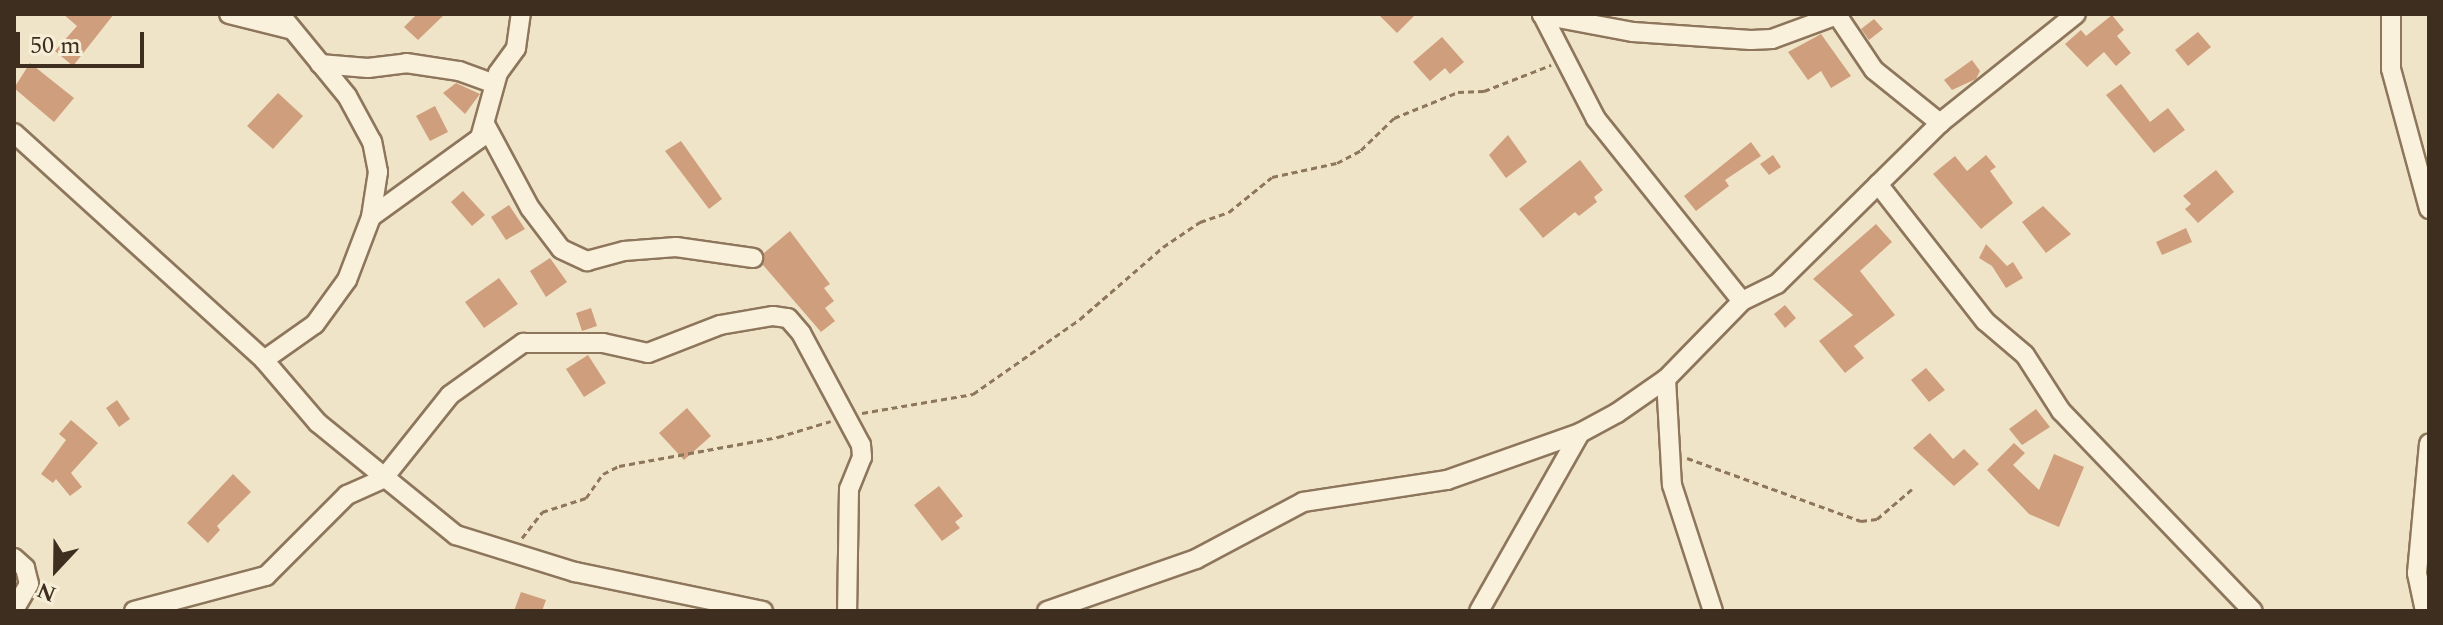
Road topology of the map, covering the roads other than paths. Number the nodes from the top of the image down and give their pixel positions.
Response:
1 (229, 14) edge
2 (521, 14) edge
3 (1542, 14) edge
4 (2076, 14) edge
5 (2391, 14) edge
6 (1839, 15) edge
7 (285, 22) edge
8 (320, 64) junction
9 (494, 84) junction
10 (1940, 123) junction
11 (486, 126) junction
12 (14, 133) edge
13 (1878, 184) junction
14 (2429, 209) edge
15 (371, 217) junction
16 (753, 258) dead end
17 (1742, 301) junction
18 (264, 360) junction
19 (1666, 379) junction
20 (1580, 433) junction
21 (2429, 444) edge
22 (383, 479) junction
23 (14, 558) edge
24 (14, 610) edge
25 (134, 611) edge
26 (763, 611) edge
27 (847, 611) edge
28 (1047, 611) edge
29 (1479, 611) edge
30 (1713, 611) edge
31 (2253, 611) edge
32 (2425, 611) edge

1 - 7 street
2 - 9 street
3 - 6 street
3 - 17 street
4 - 10 street
5 - 14 street
6 - 10 street
7 - 8 street
8 - 9 street
8 - 15 street
9 - 11 street
10 - 13 street
11 - 15 street
11 - 16 street
12 - 18 street
13 - 17 street
13 - 31 street
15 - 18 street
17 - 19 street
18 - 22 street
19 - 20 street
19 - 30 street
20 - 28 street
20 - 29 street
21 - 32 street
22 - 25 street
22 - 26 street
22 - 27 street
23 - 24 street

